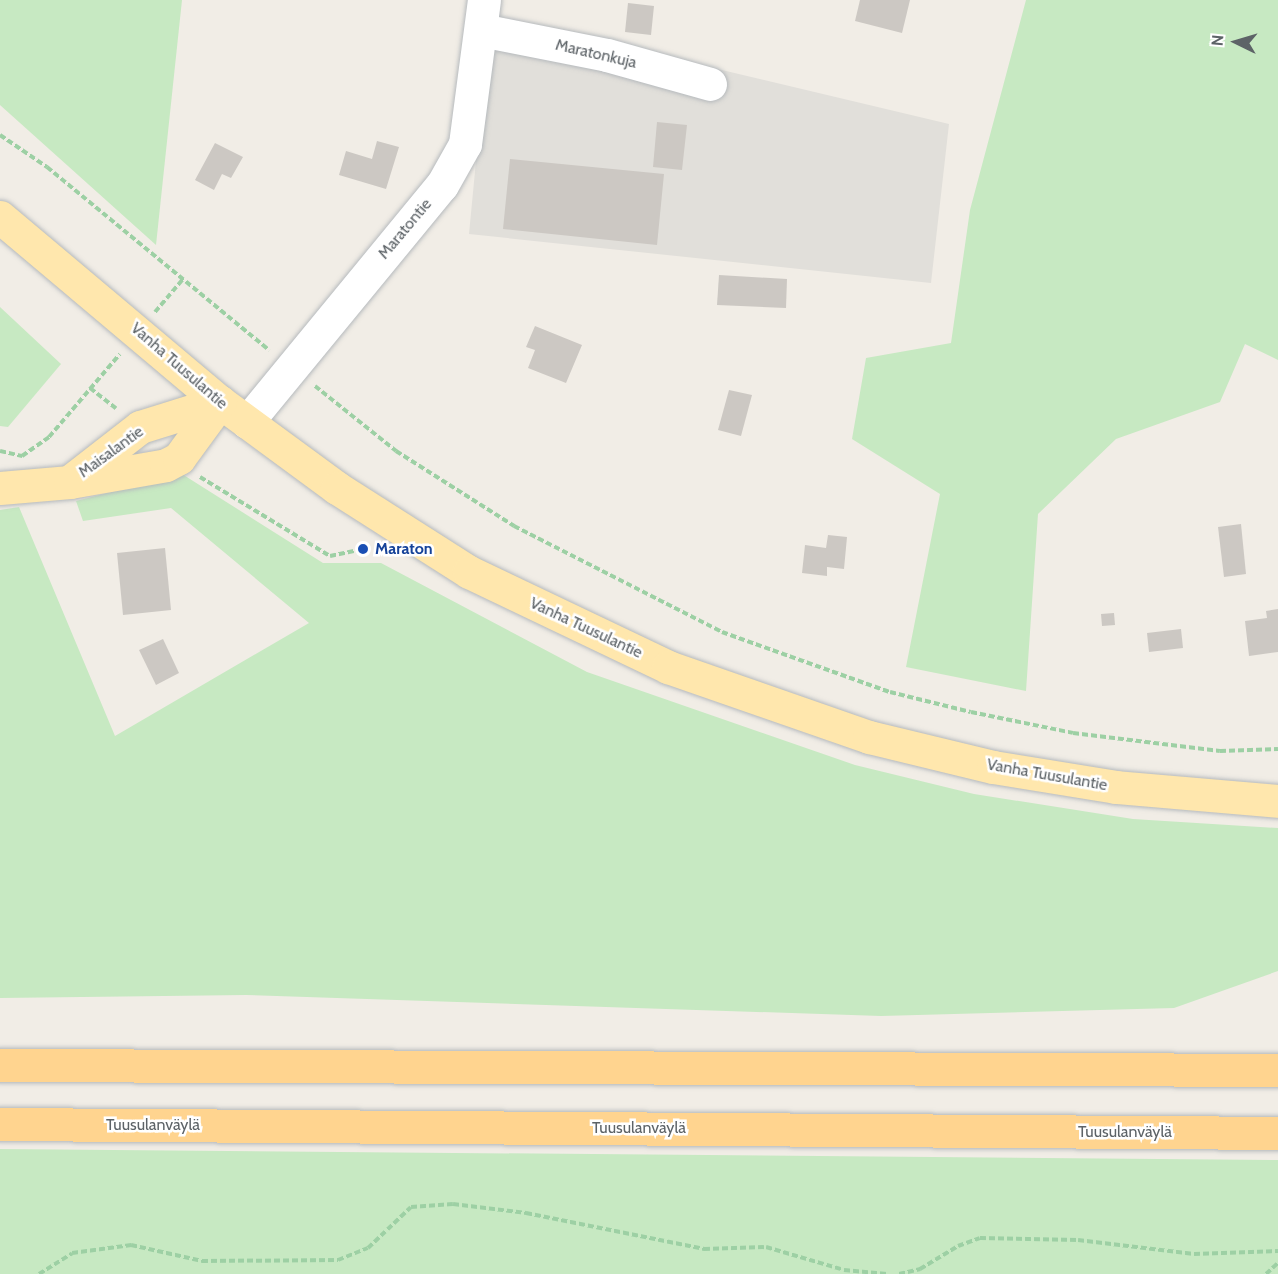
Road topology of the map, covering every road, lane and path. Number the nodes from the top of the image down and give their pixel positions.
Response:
1 (483, 15) edge
2 (710, 84) dead end
3 (0, 135) edge
4 (0, 217) edge
5 (183, 279) junction
6 (159, 308) dead end
7 (113, 362) dead end
8 (292, 368) junction
9 (90, 388) junction
10 (220, 402) junction
11 (247, 422) junction
12 (140, 427) junction
13 (0, 451) edge
14 (179, 458) junction
15 (70, 482) junction
16 (0, 488) edge
17 (363, 549) dead end
18 (1278, 749) edge
19 (1278, 801) edge
20 (0, 1065) edge
21 (1278, 1070) edge
22 (0, 1124) edge
23 (1278, 1134) edge
24 (1278, 1251) edge
25 (1278, 1263) edge
26 (39, 1274) edge
27 (887, 1274) edge
28 (899, 1274) edge
29 (1266, 1274) edge

1 - 2 street, Maratonkuja
1 - 8 street, Maratontie
3 - 5 path
4 - 10 main road, Vanha Tuusulantie
5 - 6 path
5 - 8 path
7 - 9 path
8 - 11 street, Maratontie
8 - 18 path
9 - 12 path
9 - 13 path
10 - 11 main road, Vanha Tuusulantie
10 - 12 main road, Maisalantie
10 - 14 main road
11 - 19 main road, Vanha Tuusulantie
12 - 15 main road, Maisalantie
14 - 15 main road, Maisalantie
14 - 17 path
15 - 16 main road, Maisalantie
20 - 21 highway
22 - 23 highway, Tuusulanväylä
24 - 28 path
25 - 29 path
26 - 27 path

